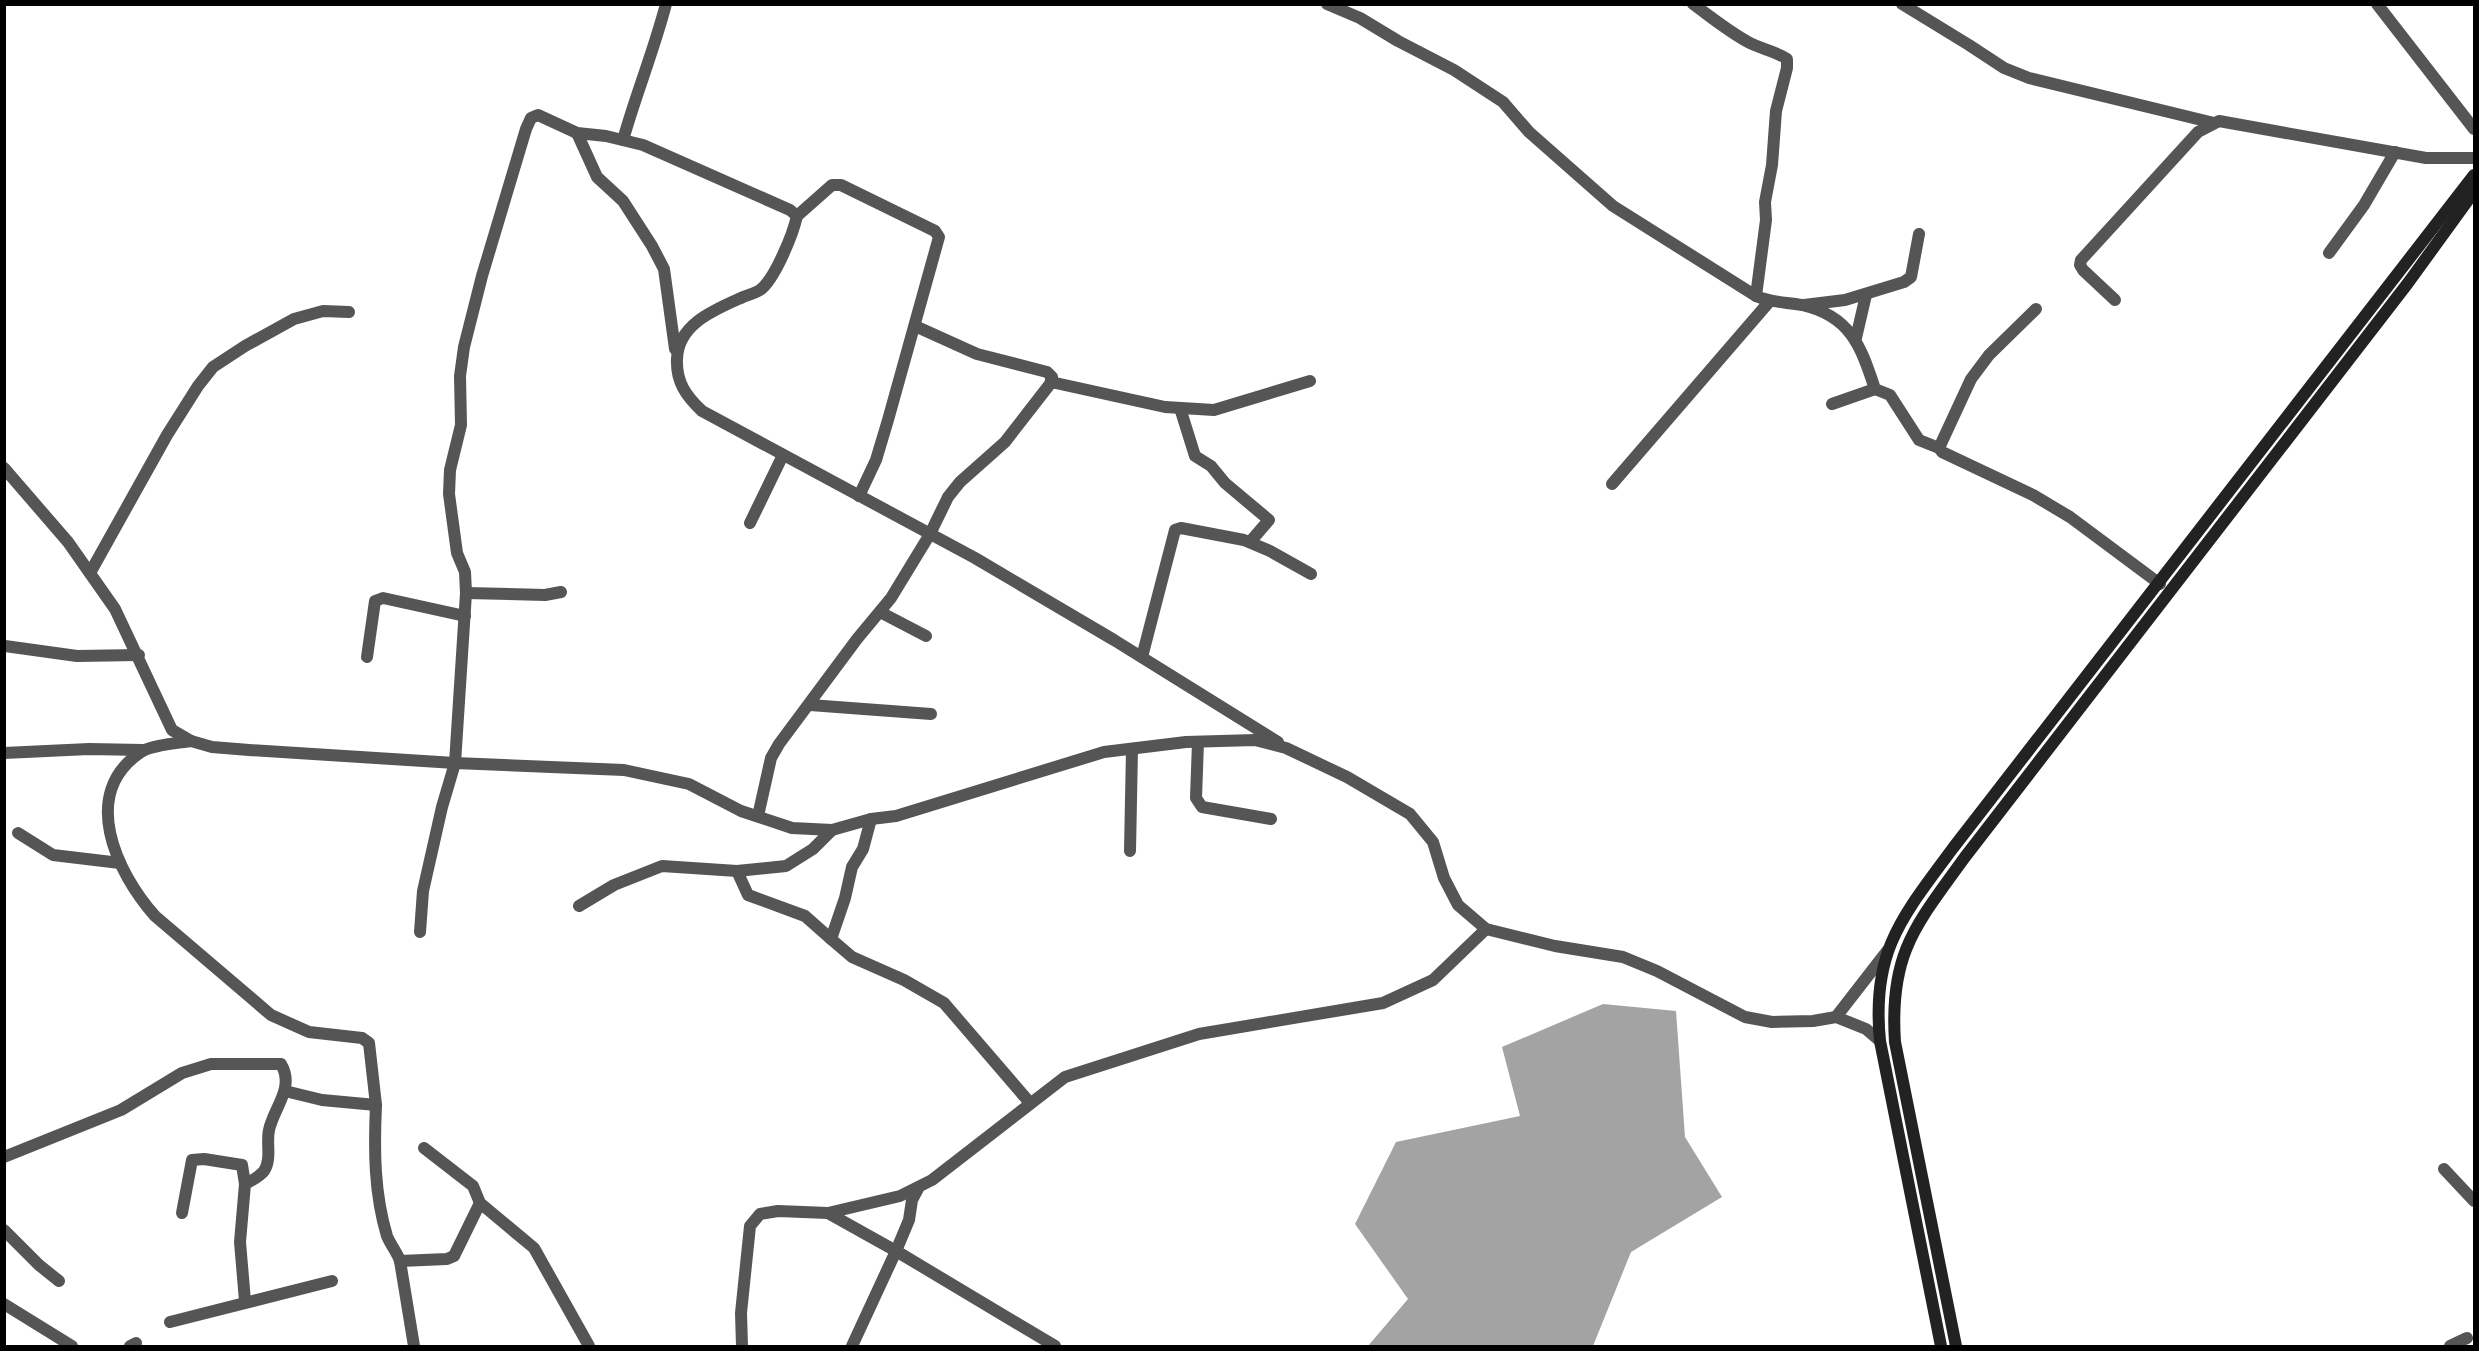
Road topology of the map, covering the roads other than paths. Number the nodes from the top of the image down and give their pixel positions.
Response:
1 (666, 4) edge
2 (1327, 4) edge
3 (1693, 4) edge
4 (1902, 4) edge
5 (2377, 4) edge
6 (2214, 123) junction
7 (2475, 129) edge
8 (577, 132) junction
9 (623, 140) junction
10 (2395, 152) junction
11 (2475, 158) edge
12 (2475, 175) edge
13 (2475, 192) edge
14 (797, 216) junction
15 (1919, 234) dead end
16 (2329, 252) dead end
17 (1866, 295) junction
18 (1756, 296) junction
19 (2115, 300) dead end
20 (1769, 302) junction
21 (1803, 305) junction
22 (2036, 309) dead end
23 (349, 312) dead end
24 (915, 326) junction
25 (1856, 338) junction
26 (677, 364) junction
27 (1310, 381) dead end
28 (1051, 382) junction
29 (1875, 389) junction
30 (1832, 404) dead end
31 (1180, 408) junction
32 (2280, 438) junction
33 (1939, 448) junction
34 (783, 455) junction
35 (4, 468) edge
36 (1612, 484) dead end
37 (859, 496) junction
38 (750, 523) dead end
39 (930, 534) junction
40 (1250, 542) junction
41 (90, 573) junction
42 (1311, 574) dead end
43 (2160, 584) junction
44 (561, 592) dead end
45 (466, 593) junction
46 (880, 612) junction
47 (465, 616) junction
48 (926, 636) dead end
49 (5, 646) edge
50 (139, 655) junction
51 (367, 657) dead end
52 (1142, 657) junction
53 (810, 705) junction
54 (931, 714) dead end
55 (191, 741) junction
56 (1198, 742) junction
57 (1286, 748) junction
58 (1132, 749) junction
59 (143, 750) junction
60 (4, 753) edge
61 (455, 763) junction
62 (758, 816) junction
63 (871, 819) junction
64 (1271, 819) dead end
65 (832, 830) junction
66 (18, 833) dead end
67 (1953, 848) junction
68 (1130, 851) dead end
69 (1965, 857) junction
70 (120, 863) junction
71 (737, 871) junction
72 (579, 906) dead end
73 (1486, 929) junction
74 (420, 932) dead end
75 (831, 939) junction
76 (1888, 950) junction
77 (1836, 1017) junction
78 (1880, 1041) junction
79 (285, 1091) junction
80 (1030, 1103) junction
81 (376, 1105) junction
82 (424, 1148) dead end
83 (4, 1157) edge
84 (2444, 1169) dead end
85 (245, 1184) junction
86 (920, 1186) junction
87 (2475, 1201) edge
88 (480, 1203) junction
89 (182, 1213) dead end
90 (828, 1214) junction
91 (4, 1230) edge
92 (896, 1251) junction
93 (400, 1261) junction
94 (59, 1281) dead end
95 (332, 1281) dead end
96 (245, 1301) junction
97 (4, 1304) edge
98 (170, 1322) dead end
99 (2467, 1338) dead end
100 (72, 1347) edge
101 (414, 1347) edge
102 (589, 1347) edge
103 (742, 1347) edge
104 (852, 1347) edge
105 (1055, 1347) edge
106 (1941, 1347) edge
107 (1956, 1347) edge
108 (2450, 1347) edge

1 - 9 street
2 - 18 street
3 - 18 street
4 - 6 street
5 - 7 street
6 - 10 street
6 - 19 street
8 - 9 street
8 - 26 street
8 - 45 street
9 - 14 street
10 - 11 street
10 - 16 street
12 - 32 main road
13 - 32 main road
14 - 24 street
14 - 26 street
15 - 17 street
17 - 21 street
17 - 25 street
18 - 20 street
20 - 21 street
20 - 36 street
21 - 25 street
22 - 33 street
23 - 41 street
24 - 28 street
24 - 37 street
25 - 29 street
26 - 34 street
27 - 31 street
28 - 31 street
28 - 39 street
29 - 30 street
29 - 33 street
31 - 40 street
32 - 43 main road
32 - 69 main road
33 - 43 street
34 - 37 street
34 - 38 street
35 - 41 street
37 - 39 street
39 - 46 street
39 - 52 street
40 - 42 street
40 - 52 street
41 - 50 street
43 - 67 main road
44 - 45 street
45 - 47 street
46 - 48 street
46 - 53 street
47 - 51 street
47 - 61 street
49 - 50 street
50 - 55 street
52 - 57 street
53 - 54 street
53 - 62 street
55 - 59 street
55 - 61 street
56 - 57 street
56 - 58 street
56 - 64 street
57 - 73 street
58 - 63 street
58 - 68 street
59 - 60 street
59 - 70 street
61 - 62 street
61 - 74 street
62 - 65 street
63 - 65 street
63 - 75 street
65 - 71 street
66 - 70 street
67 - 69 main road
67 - 76 main road
69 - 107 main road
70 - 81 street
71 - 72 street
71 - 75 street
73 - 77 street
73 - 80 street
75 - 80 street
76 - 77 street
76 - 78 main road
77 - 78 street
78 - 106 main road
79 - 81 street
79 - 83 street
79 - 85 street
80 - 86 street
81 - 93 street
82 - 88 street
84 - 87 street
85 - 89 street
85 - 96 street
86 - 90 street
86 - 92 street
88 - 93 street
88 - 102 street
90 - 92 street
90 - 103 street
91 - 94 street
92 - 104 street
92 - 105 street
93 - 101 street
95 - 96 street
96 - 98 street
97 - 100 street
99 - 108 street

